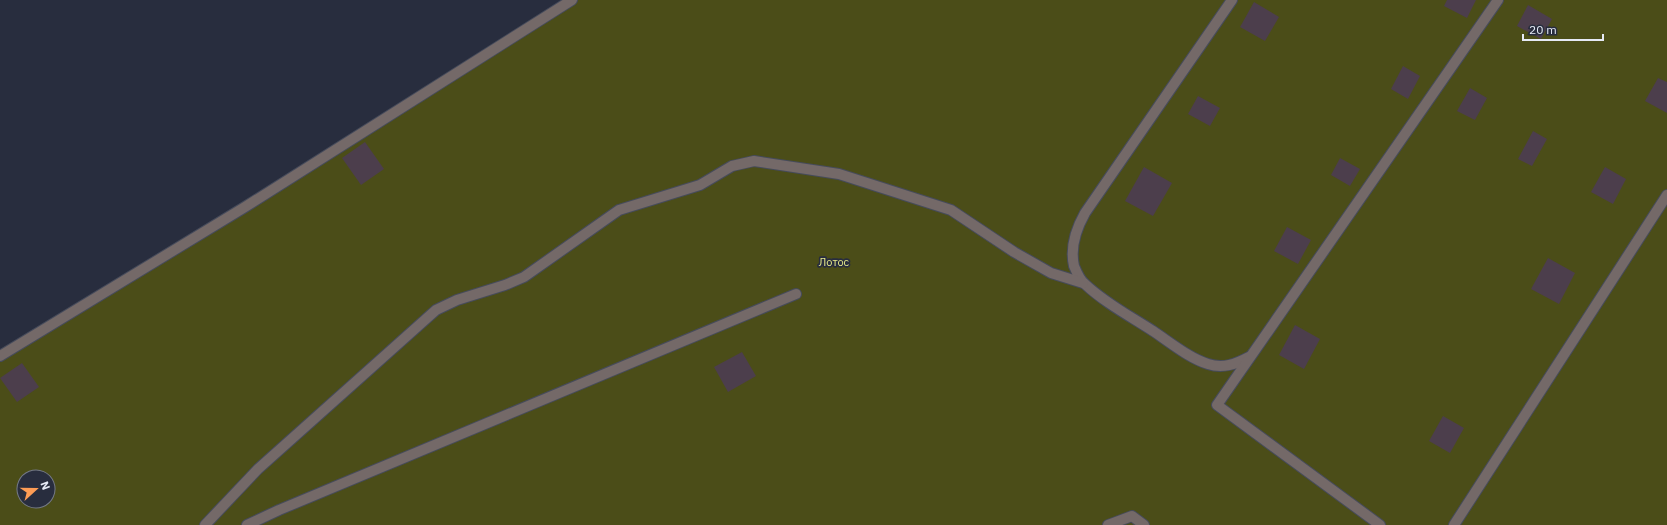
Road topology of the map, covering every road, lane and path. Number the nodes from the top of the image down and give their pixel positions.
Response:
1 (572, 0) edge
2 (1232, 0) edge
3 (1498, 0) edge
4 (1667, 195) edge
5 (1083, 283) junction
6 (796, 294) dead end
7 (0, 356) edge
8 (1251, 356) junction
9 (205, 525) edge
10 (247, 525) edge
11 (1108, 525) edge
12 (1144, 525) edge
13 (1380, 525) edge
14 (1454, 525) edge

1 - 7 street
2 - 5 street
3 - 8 street
4 - 14 street
5 - 8 street
5 - 9 street
6 - 10 street
8 - 13 street
11 - 12 street

